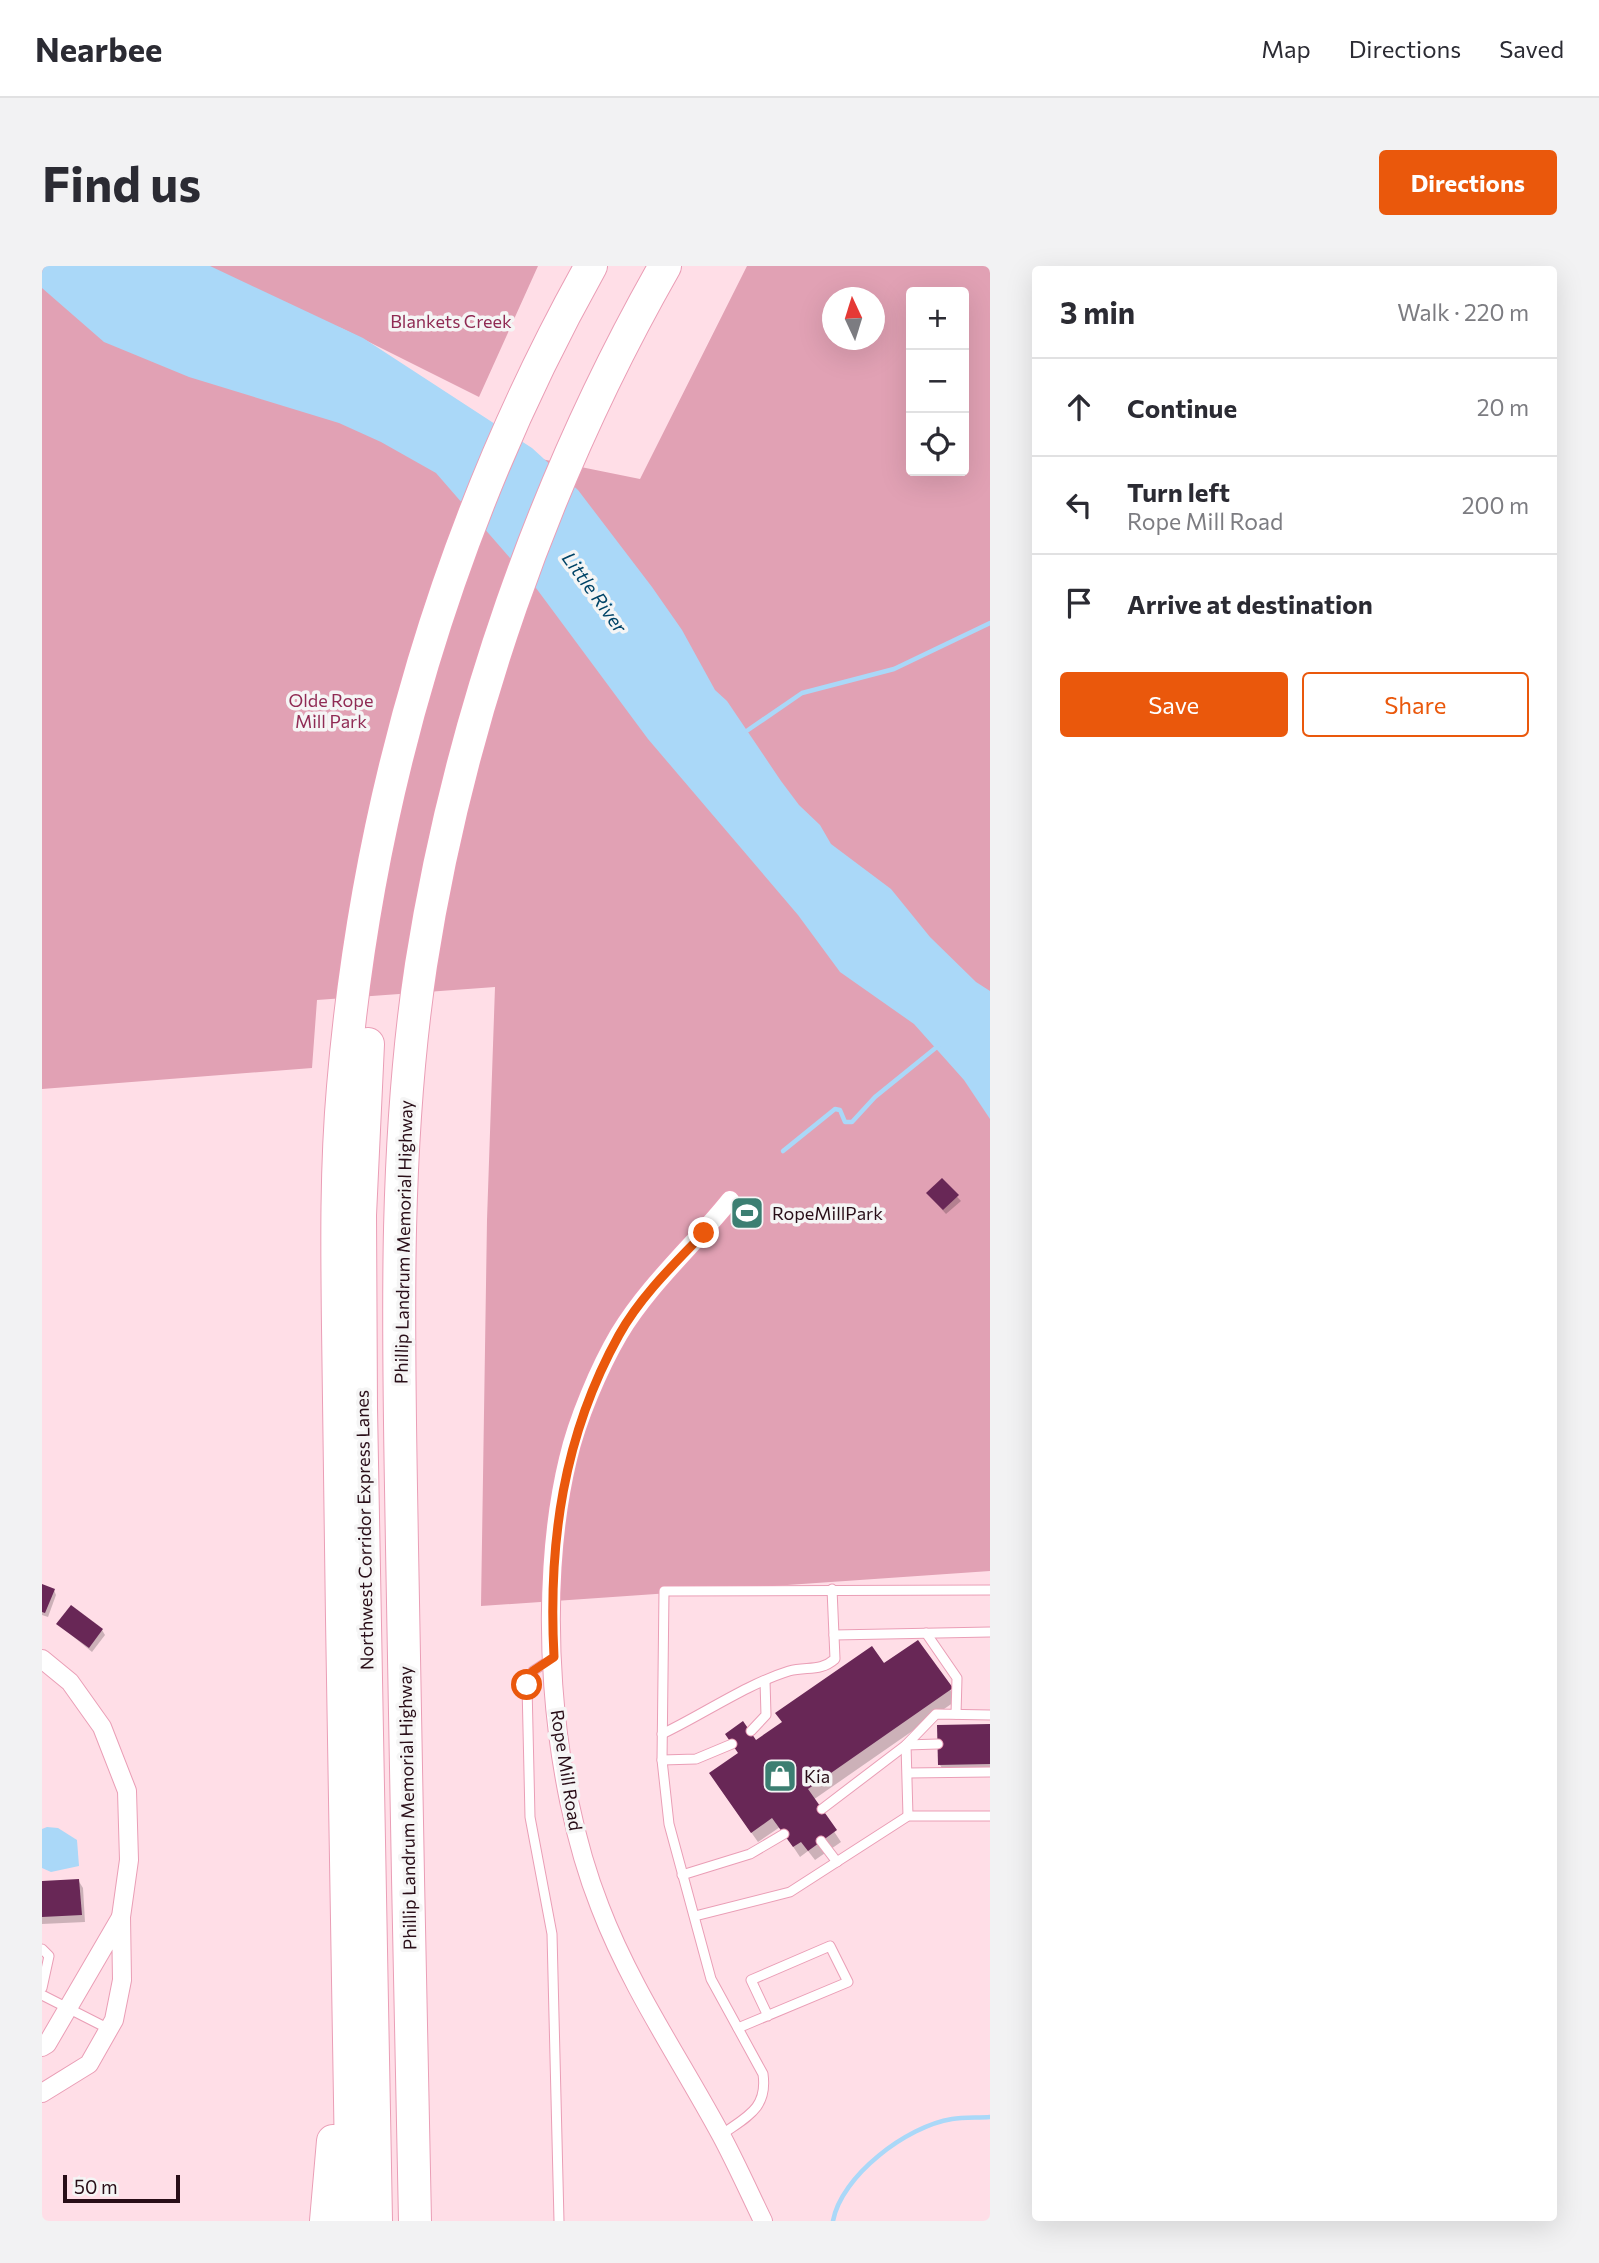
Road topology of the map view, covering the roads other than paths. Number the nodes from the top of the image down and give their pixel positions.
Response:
1 (590, 266) edge
2 (665, 266) edge
3 (379, 840) junction
4 (730, 1200) dead end
5 (832, 1589) junction
6 (990, 1590) edge
7 (990, 1632) edge
8 (926, 1633) junction
9 (834, 1635) junction
10 (554, 1657) junction
11 (42, 1659) edge
12 (765, 1681) junction
13 (956, 1714) junction
14 (990, 1715) edge
15 (751, 1731) dead end
16 (662, 1734) junction
17 (732, 1744) dead end
18 (938, 1744) dead end
19 (906, 1745) junction
20 (662, 1760) junction
21 (990, 1772) edge
22 (908, 1773) junction
23 (822, 1809) dead end
24 (908, 1816) junction
25 (990, 1816) edge
26 (784, 1834) dead end
27 (821, 1841) dead end
28 (837, 1861) junction
29 (682, 1875) junction
30 (695, 1916) junction
31 (121, 1917) junction
32 (42, 1949) edge
33 (42, 1988) edge
34 (42, 1995) edge
35 (68, 2008) junction
36 (349, 2011) junction
37 (768, 2016) junction
38 (738, 2028) junction
39 (109, 2029) junction
40 (42, 2047) edge
41 (412, 2071) junction
42 (42, 2093) edge
43 (721, 2135) junction
44 (326, 2221) edge
45 (352, 2221) edge
46 (376, 2221) edge
47 (415, 2221) edge
48 (429, 2221) edge
49 (559, 2221) edge
50 (763, 2221) edge

1 - 3 highway
2 - 41 highway, Phillip Landrum Memorial Highway
3 - 36 highway
3 - 46 highway, Northwest Corridor Express Lanes
4 - 10 street, Rope Mill Road
5 - 6 lane
5 - 9 lane
5 - 16 lane
7 - 8 lane
8 - 9 lane
8 - 13 lane
9 - 12 lane
10 - 43 street, Rope Mill Road
10 - 49 lane
11 - 31 street
12 - 15 lane
12 - 16 lane
13 - 14 lane
13 - 19 lane
16 - 20 lane
17 - 20 lane
18 - 19 lane
19 - 22 lane
19 - 23 lane
20 - 29 lane
21 - 22 lane
22 - 24 lane
24 - 25 lane
24 - 28 lane
26 - 29 lane
27 - 28 lane
28 - 30 lane
29 - 30 lane
30 - 38 lane
31 - 35 street
31 - 39 street
32 - 33 lane
34 - 35 lane
35 - 39 lane
35 - 40 street
36 - 44 highway
36 - 45 highway
37 - 37 lane
37 - 38 lane
38 - 43 lane
39 - 42 street
41 - 47 highway, Phillip Landrum Memorial Highway
41 - 48 highway
43 - 50 street, Rope Mill Road

